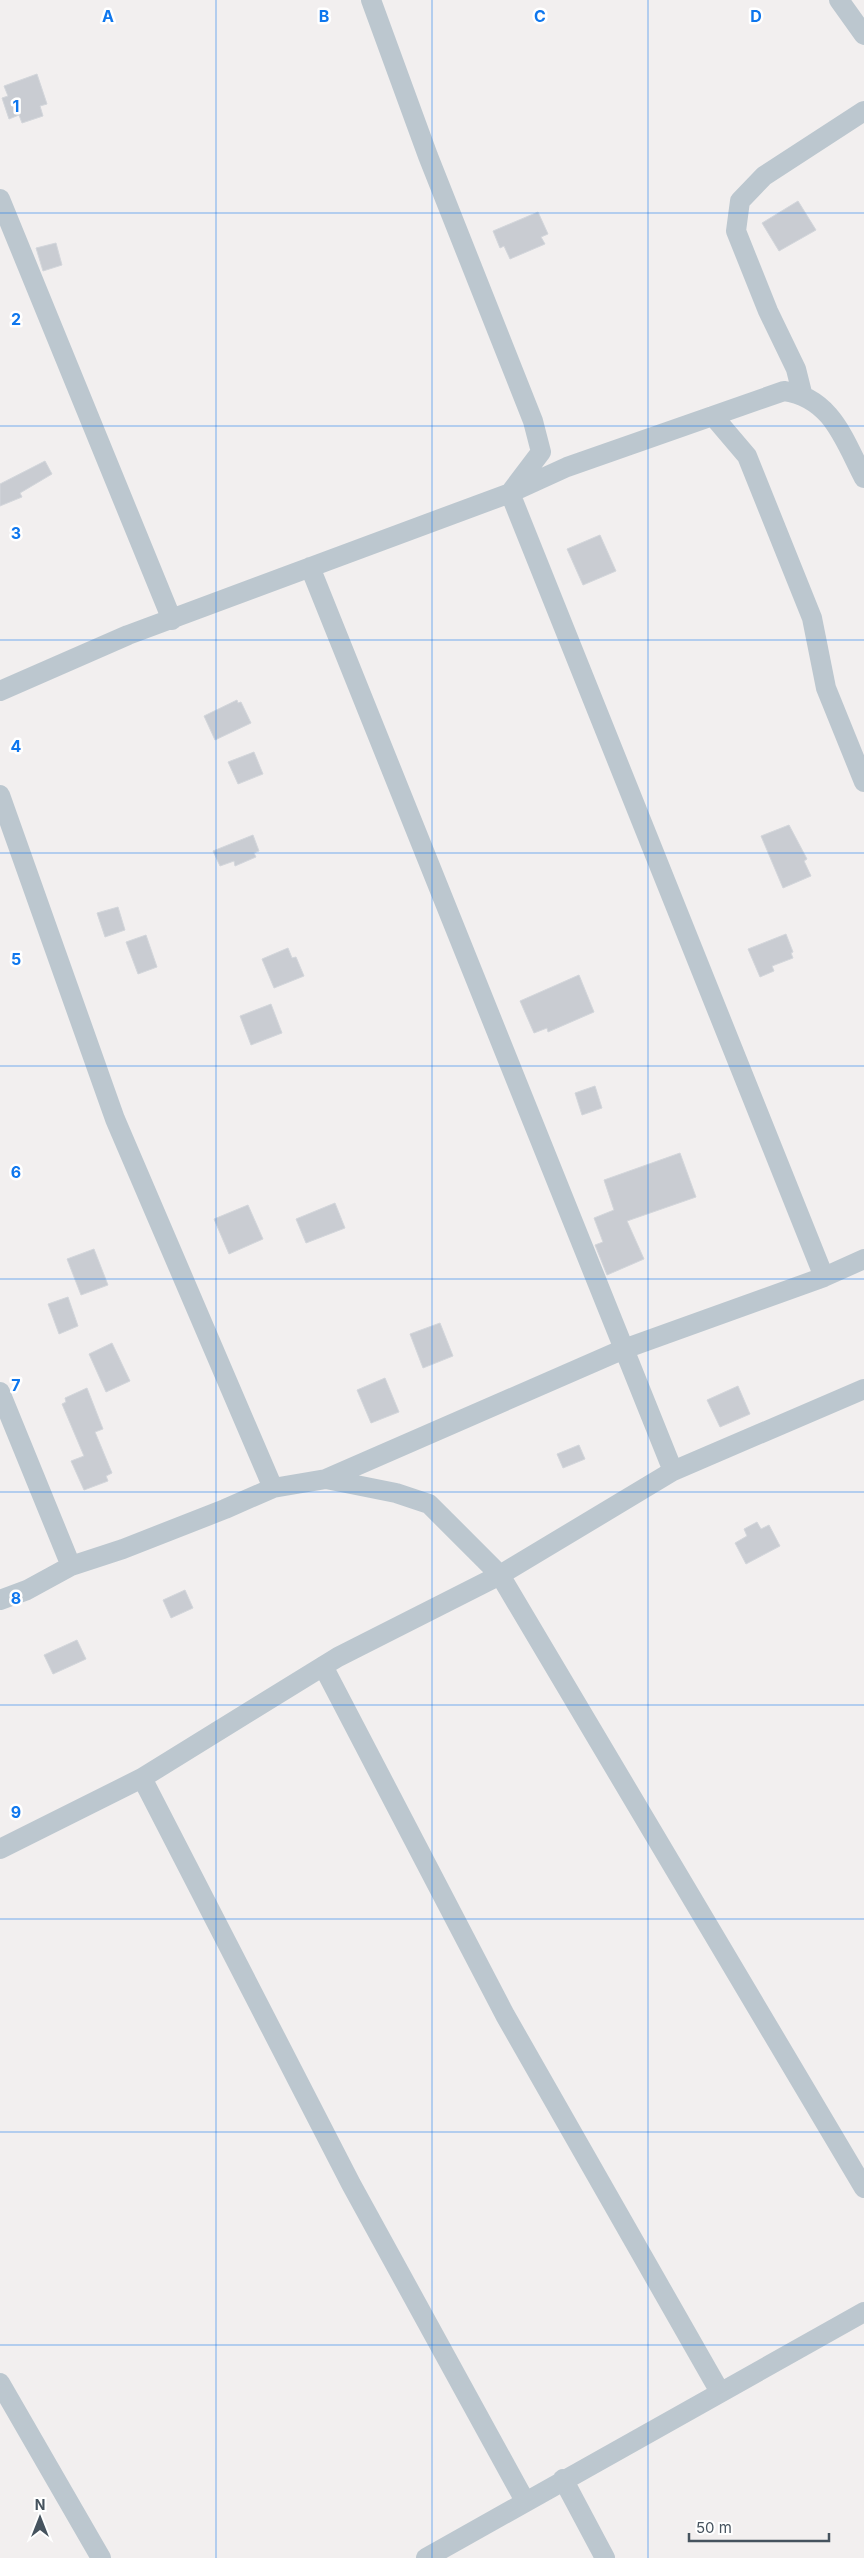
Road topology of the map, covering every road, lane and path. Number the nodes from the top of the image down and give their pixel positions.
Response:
1 (371, 0) edge
2 (839, 0) edge
3 (864, 35) edge
4 (864, 111) edge
5 (0, 199) edge
6 (802, 393) junction
7 (713, 416) junction
8 (864, 478) edge
9 (510, 492) junction
10 (310, 567) junction
11 (172, 620) junction
12 (0, 691) edge
13 (864, 782) edge
14 (0, 795) edge
15 (864, 1259) edge
16 (824, 1276) junction
17 (624, 1349) junction
18 (864, 1389) edge
19 (0, 1392) edge
20 (673, 1471) junction
21 (326, 1479) junction
22 (273, 1488) junction
23 (71, 1566) junction
24 (500, 1575) junction
25 (0, 1600) edge
26 (323, 1666) junction
27 (142, 1778) junction
28 (0, 1849) edge
29 (864, 2188) edge
30 (864, 2312) edge
31 (0, 2383) edge
32 (720, 2392) junction
33 (563, 2479) junction
34 (525, 2501) junction
35 (101, 2558) edge
36 (426, 2558) edge
37 (605, 2558) edge

1 - 9 street
2 - 3 street
4 - 6 street
5 - 11 street
6 - 7 street
6 - 8 street
7 - 9 street
7 - 13 street
9 - 10 street
9 - 16 street
10 - 11 street
10 - 17 street
11 - 12 street
14 - 22 street
15 - 16 street
16 - 17 street
17 - 20 street
17 - 21 street
18 - 20 street
19 - 23 street
20 - 24 street
21 - 22 street
21 - 24 street
22 - 23 street
23 - 25 street
24 - 26 street
24 - 29 street
26 - 27 street
26 - 32 street
27 - 28 street
27 - 34 street
30 - 32 street
31 - 35 street
32 - 33 street
33 - 34 street
33 - 37 street
34 - 36 street

